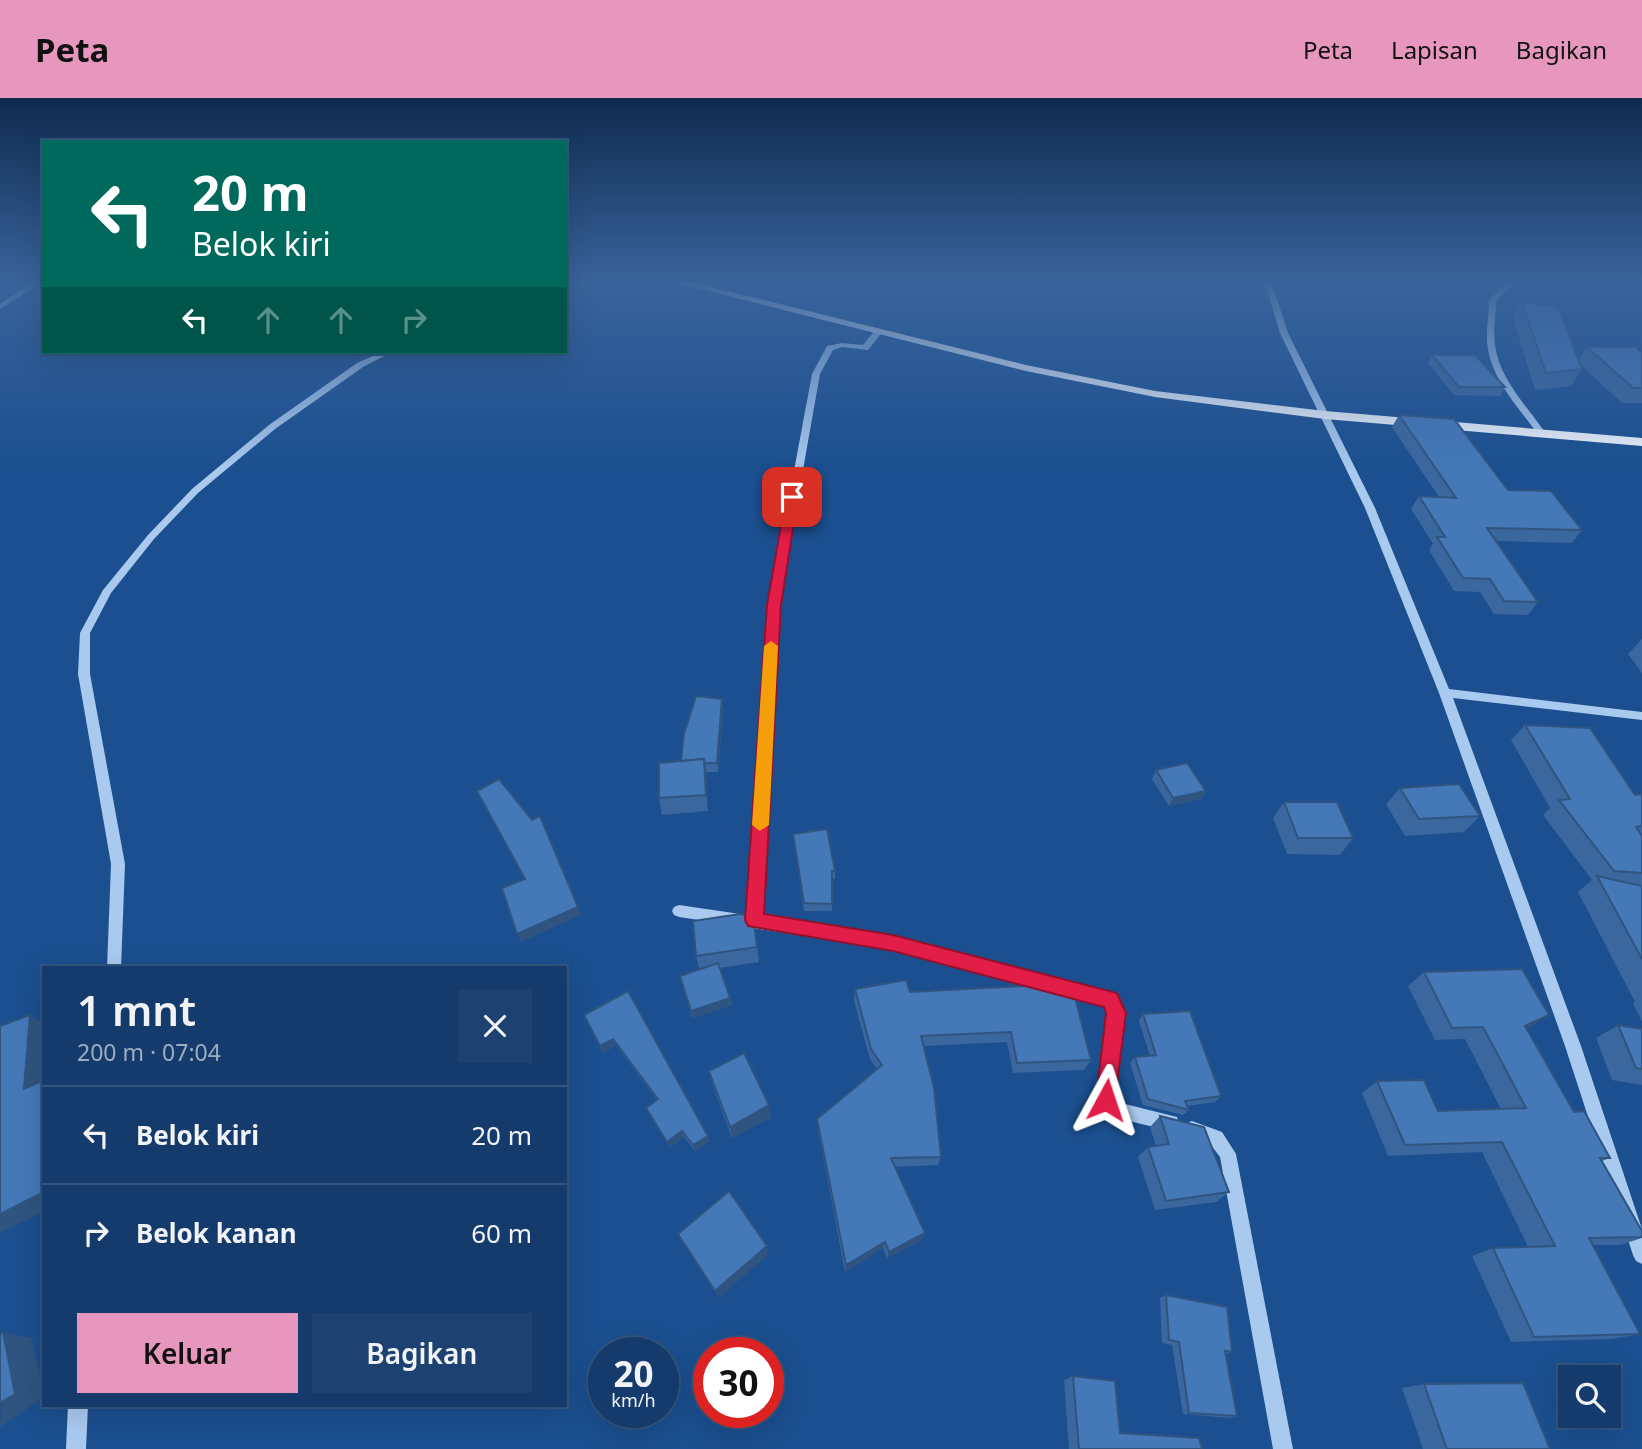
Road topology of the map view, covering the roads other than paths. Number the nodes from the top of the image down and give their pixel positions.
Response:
1 (869, 343) edge
2 (928, 343) edge
3 (1289, 343) edge
4 (1491, 343) edge
5 (384, 354) edge
6 (1325, 415) junction
7 (1540, 431) junction
8 (1642, 442) edge
9 (1445, 693) junction
10 (1642, 716) edge
11 (679, 911) dead end
12 (754, 920) junction
13 (114, 966) edge
14 (1642, 1255) edge
15 (79, 1407) edge
16 (76, 1449) edge
17 (1283, 1449) edge

1 - 12 street
2 - 6 main road
3 - 6 street
4 - 7 street
5 - 13 street
6 - 7 main road
6 - 9 street
7 - 8 main road
9 - 10 street
9 - 14 street
11 - 12 street
12 - 17 street
15 - 16 street

